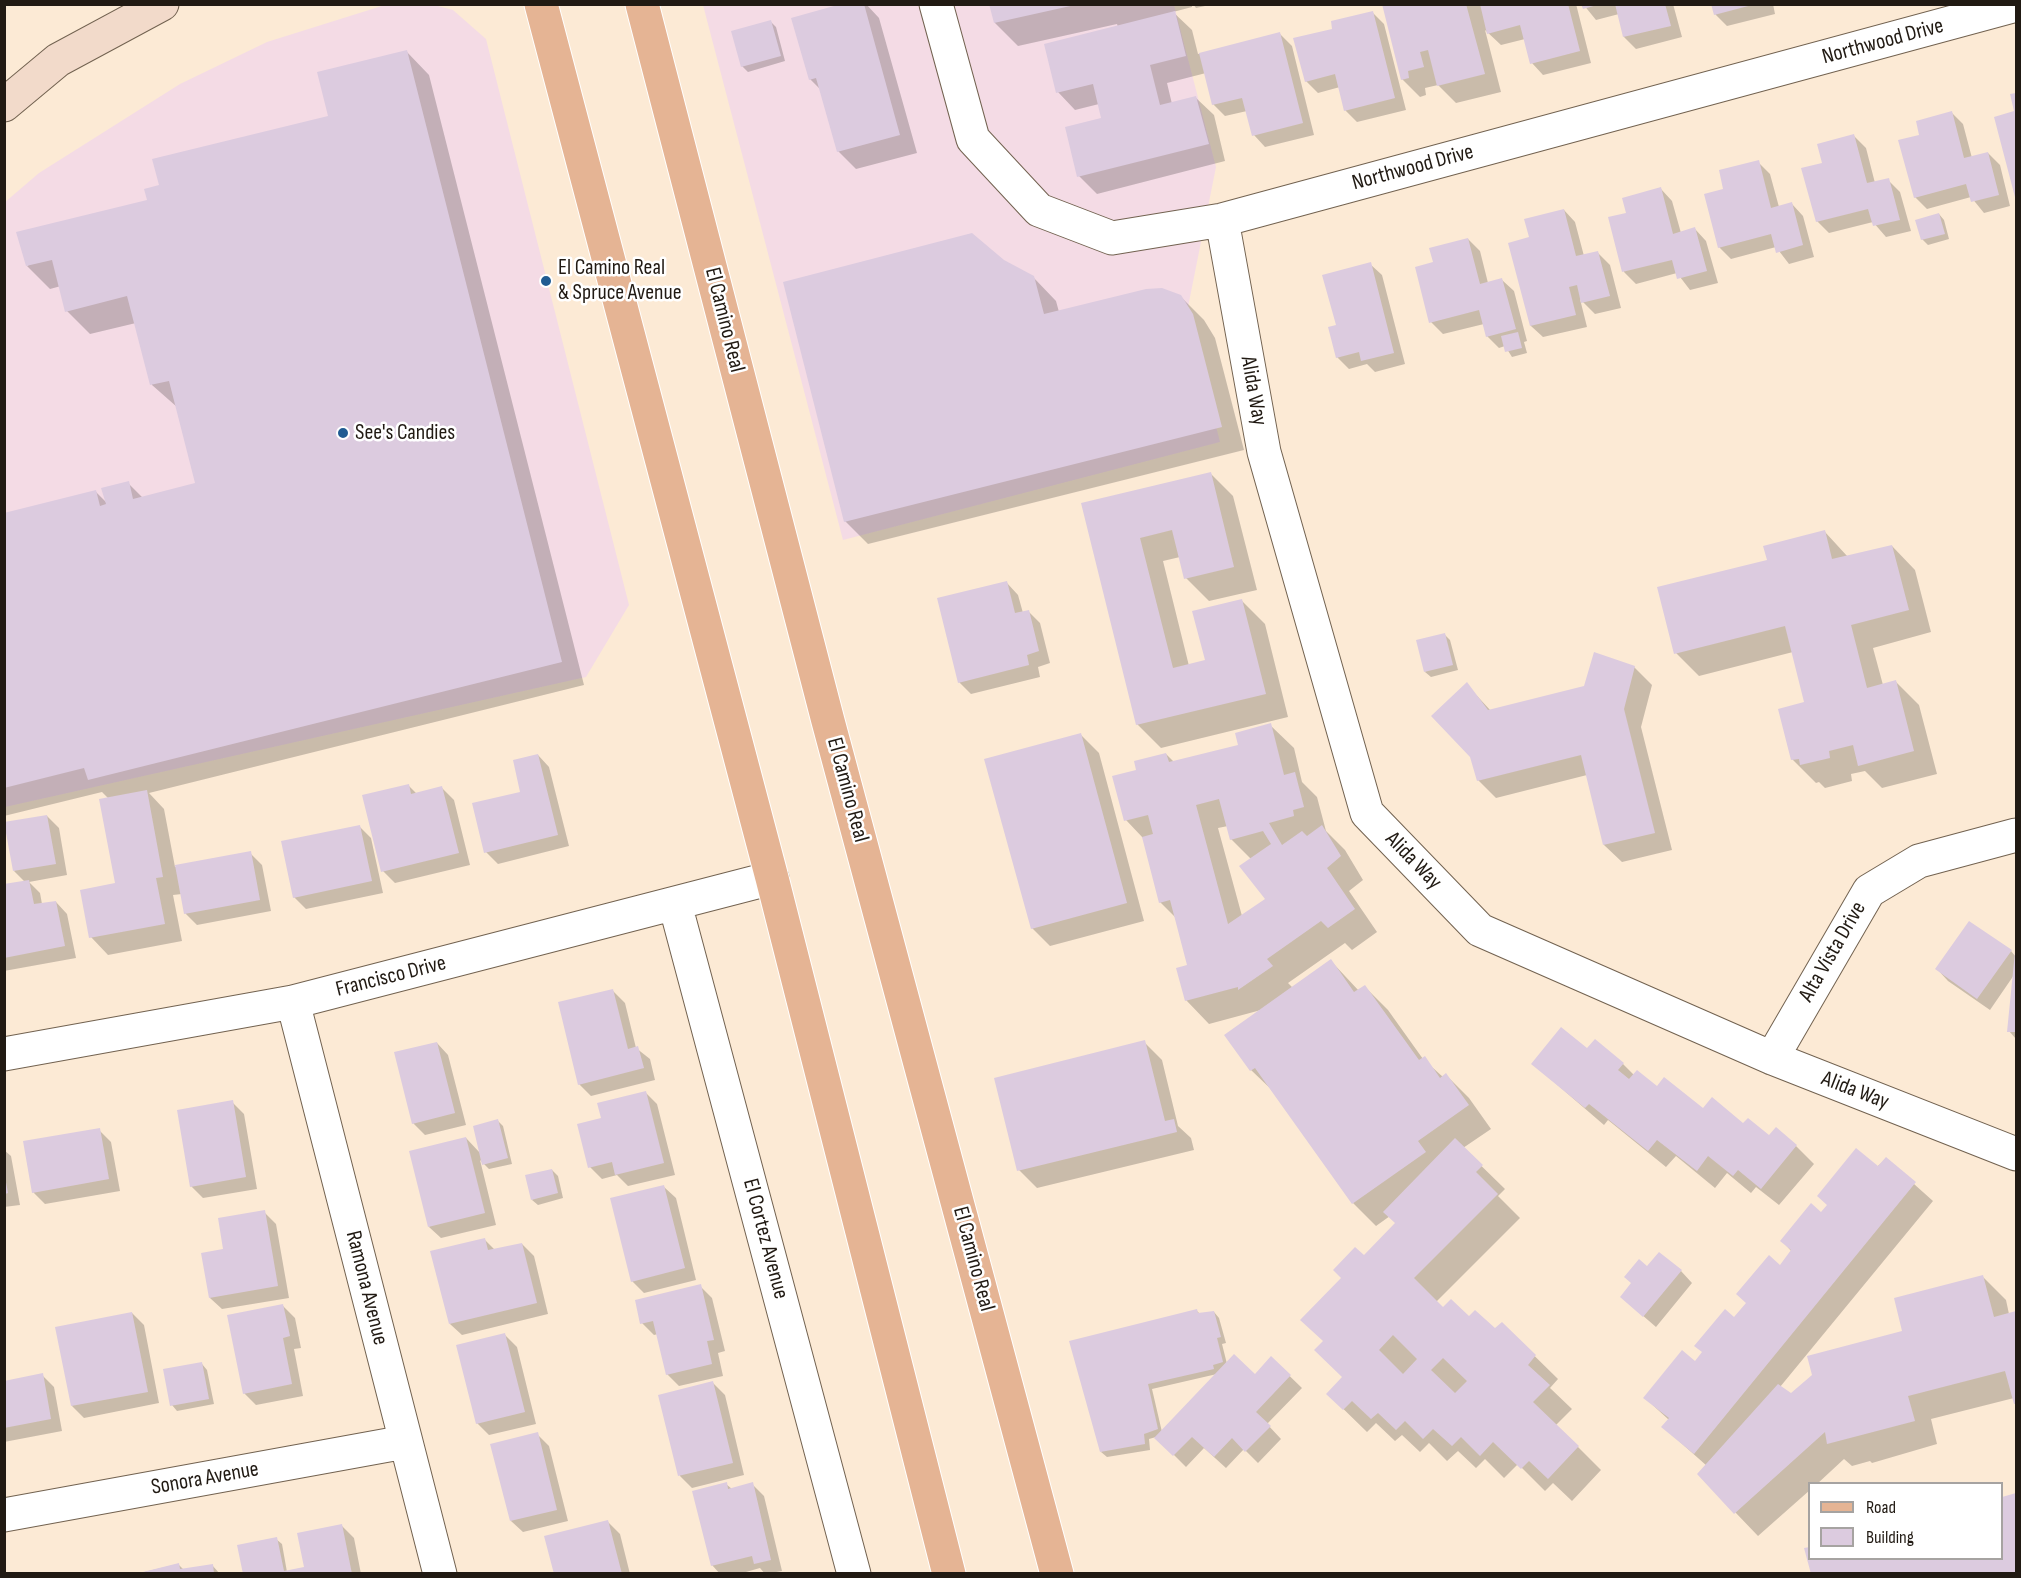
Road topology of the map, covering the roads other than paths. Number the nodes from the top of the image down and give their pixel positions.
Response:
1 (162, 4) edge
2 (541, 4) edge
3 (642, 4) edge
4 (936, 4) edge
5 (2016, 5) edge
6 (4, 105) edge
7 (1222, 220) junction
8 (2016, 835) edge
9 (772, 878) junction
10 (675, 904) junction
11 (293, 1002) junction
12 (4, 1054) edge
13 (1772, 1058) junction
14 (2016, 1154) edge
15 (405, 1442) junction
16 (4, 1515) edge
17 (440, 1574) edge
18 (854, 1574) edge
19 (949, 1574) edge
20 (1058, 1574) edge

1 - 6 main road
2 - 9 main road
3 - 20 main road, El Camino Real
4 - 7 street, Northwood Drive
5 - 7 street, Northwood Drive
7 - 13 street, Alida Way
8 - 13 street, Alta Vista Drive
9 - 10 street, Francisco Drive
9 - 19 main road
10 - 11 street, Francisco Drive
10 - 18 street, El Cortez Avenue
11 - 12 street, Francisco Drive
11 - 15 street, Ramona Avenue
13 - 14 street, Alida Way
15 - 16 street, Sonora Avenue
15 - 17 street, Ramona Avenue

